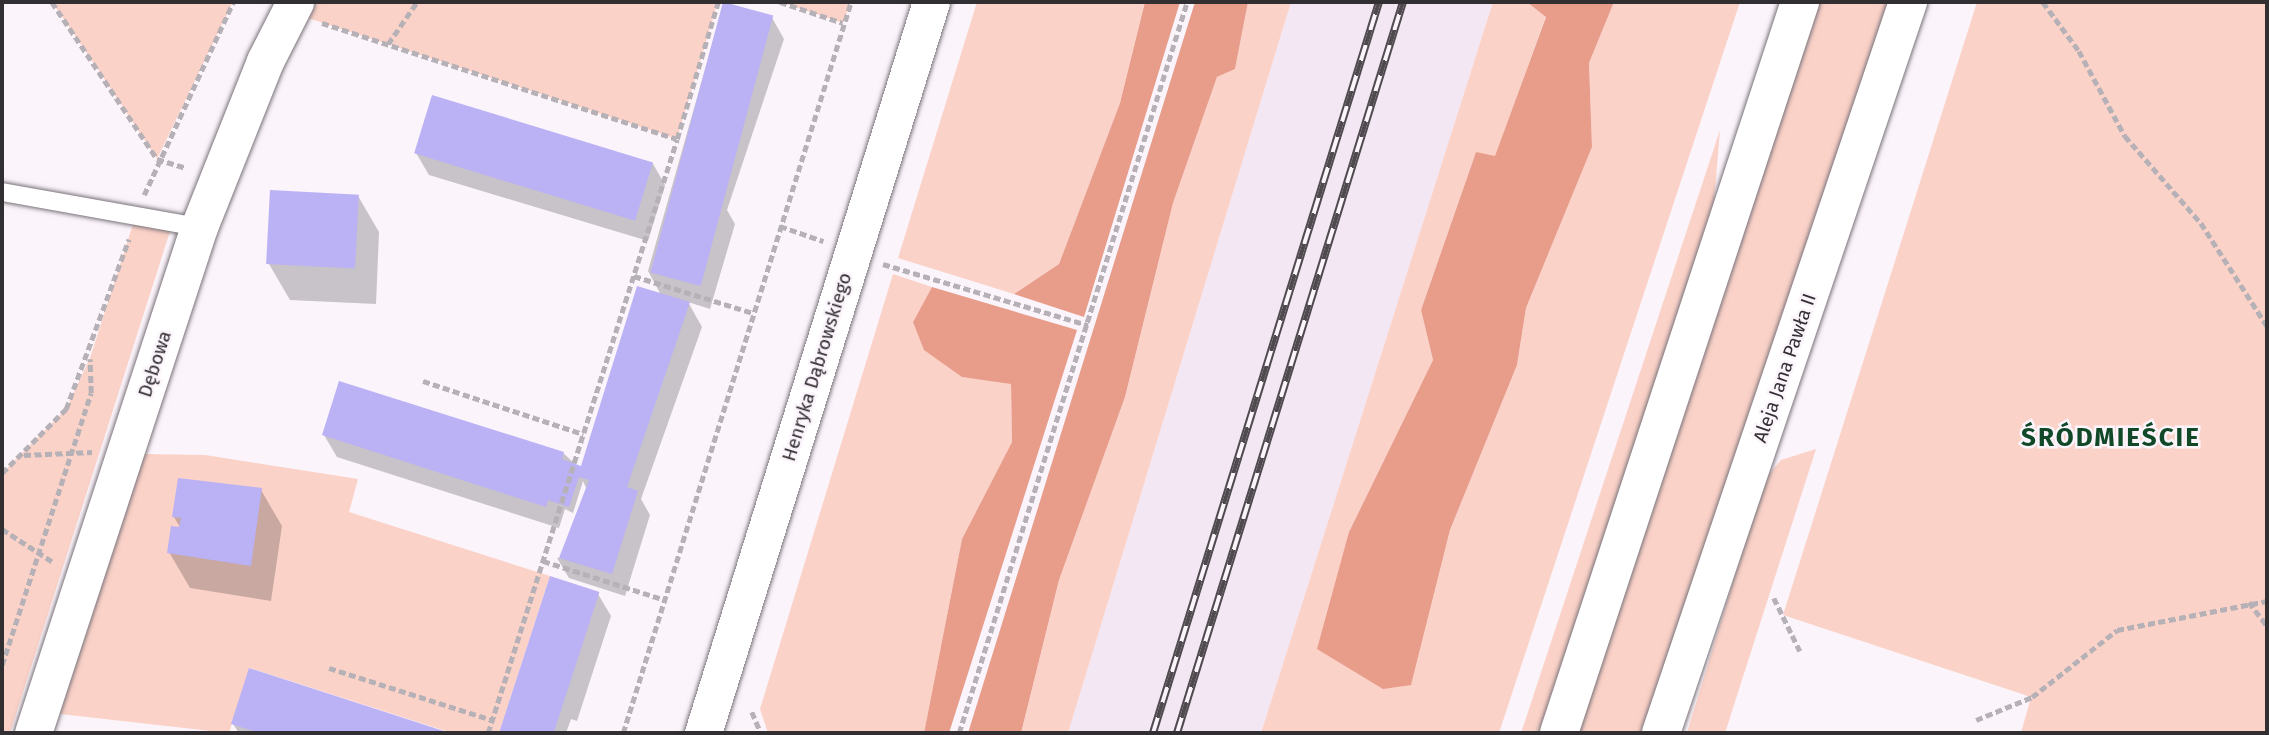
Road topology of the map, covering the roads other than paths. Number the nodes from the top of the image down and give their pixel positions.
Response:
1 (931, 2) edge
2 (1800, 2) edge
3 (1908, 2) edge
4 (301, 10) edge
5 (2, 192) edge
6 (200, 227) junction
7 (33, 733) edge
8 (702, 733) edge
9 (1559, 733) edge
10 (1661, 733) edge

1 - 8 street, Henryka Dąbrowskiego
2 - 9 street
3 - 10 street, Aleja Jana Pawła II
4 - 6 street, Dębowa
5 - 6 lane
6 - 7 street, Dębowa

